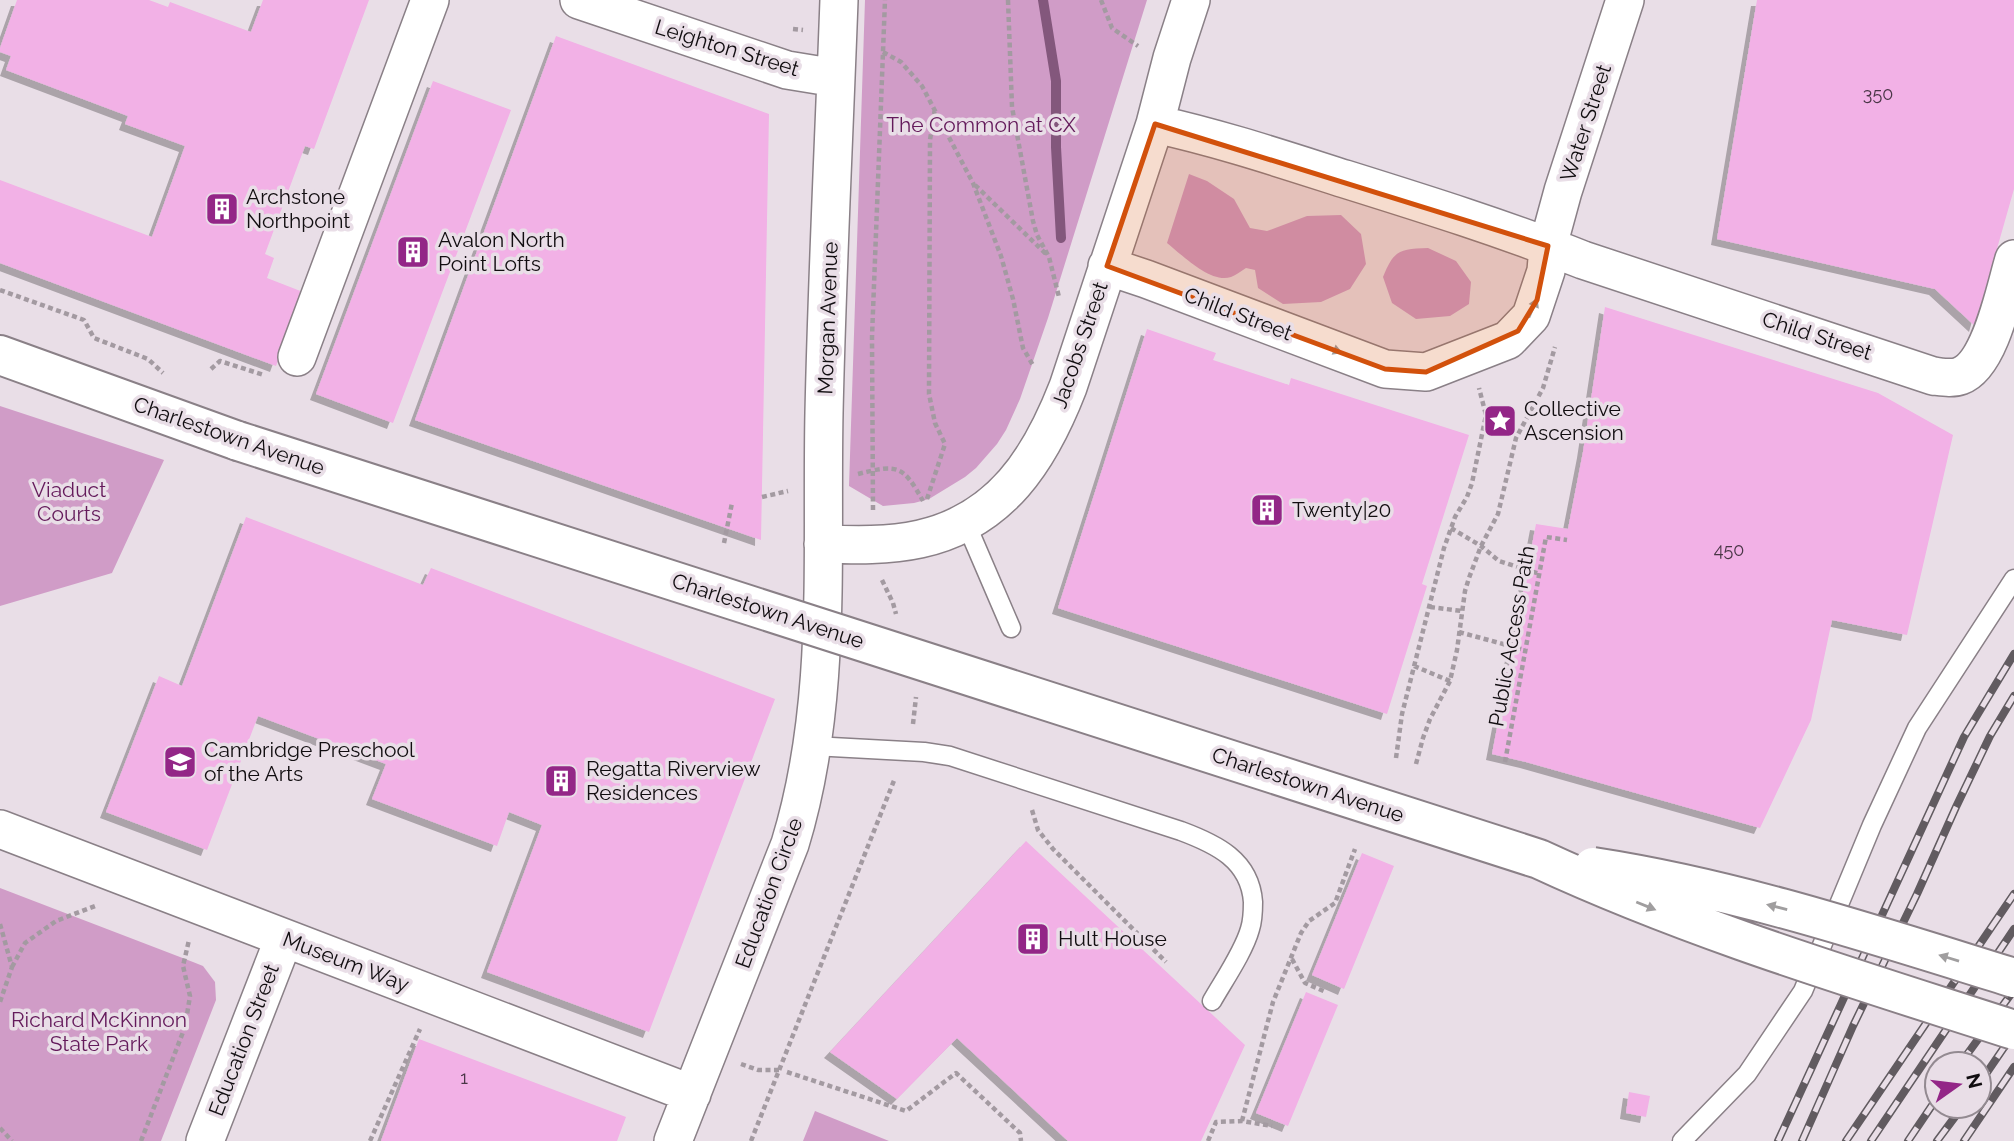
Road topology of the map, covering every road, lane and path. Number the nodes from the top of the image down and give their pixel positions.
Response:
1 (430, 0) edge
2 (579, 0) edge
3 (839, 0) edge
4 (885, 0) edge
5 (1008, 0) edge
6 (1101, 0) edge
7 (1191, 0) edge
8 (1625, 0) edge
9 (1140, 48) dead end
10 (883, 52) junction
11 (836, 78) junction
12 (936, 108) junction
13 (1155, 124) junction
14 (973, 183) junction
15 (1548, 246) junction
16 (1049, 257) junction
17 (2014, 259) edge
18 (1107, 266) junction
19 (0, 290) edge
20 (1059, 300) dead end
21 (84, 320) dead end
22 (1558, 339) dead end
23 (0, 355) edge
24 (284, 367) joint
25 (1034, 367) dead end
26 (212, 369) dead end
27 (1486, 415) dead end
28 (872, 470) junction
29 (932, 486) dead end
30 (793, 490) dead end
31 (762, 497) dead end
32 (732, 503) dead end
33 (926, 505) dead end
34 (873, 511) dead end
35 (965, 521) junction
36 (1451, 528) junction
37 (1567, 540) dead end
38 (724, 543) dead end
39 (823, 544) junction
40 (1481, 546) junction
41 (877, 572) dead end
42 (1539, 574) junction
43 (2014, 579) edge
44 (1430, 607) junction
45 (1462, 611) junction
46 (896, 615) dead end
47 (1012, 628) dead end
48 (1459, 632) junction
49 (822, 635) joint
50 (1525, 650) junction
51 (1415, 666) junction
52 (1450, 681) junction
53 (915, 687) dead end
54 (813, 746) junction
55 (905, 751) junction
56 (1395, 758) dead end
57 (1505, 762) dead end
58 (1416, 764) dead end
59 (1031, 806) dead end
60 (0, 829) edge
61 (1355, 849) dead end
62 (1539, 859) junction
63 (98, 905) dead end
64 (0, 924) edge
65 (284, 938) junction
66 (189, 939) dead end
67 (1291, 958) junction
68 (1166, 962) dead end
69 (12, 967) junction
70 (2014, 978) edge
71 (1326, 992) dead end
72 (1212, 1001) dead end
73 (0, 1002) edge
74 (422, 1025) dead end
75 (2014, 1030) edge
76 (758, 1070) dead end
77 (779, 1070) junction
78 (787, 1072) dead end
79 (692, 1094) junction
80 (1242, 1121) junction
81 (1272, 1126) dead end
82 (0, 1128) edge
83 (12, 1141) edge
84 (141, 1141) edge
85 (205, 1141) edge
86 (370, 1141) edge
87 (673, 1141) edge
88 (751, 1141) edge
89 (1021, 1141) edge
90 (1208, 1141) edge
91 (1682, 1141) edge

1 - 24 street
2 - 11 street, Leighton Street
3 - 11 street, Morgan Avenue
4 - 10 path
5 - 16 path
6 - 9 path
7 - 13 street, Jacobs Street
8 - 15 street, Water Street
10 - 12 path
10 - 28 path
11 - 39 street, Morgan Avenue
12 - 14 path
12 - 29 path
13 - 15 street, Child Street
13 - 18 street, Jacobs Street
14 - 16 path
14 - 25 path
15 - 17 street, Child Street
18 -> 15 street, Child Street
16 - 20 path
18 - 35 street, Jacobs Street
19 - 21 path
22 - 40 path
23 - 62 main road, Charlestown Avenue, bridge
24 - 26 path
27 - 36 path
28 - 33 path
28 - 34 path
30 - 31 path
32 - 38 path
35 - 39 street, Jacobs Street
35 - 47 lane
36 - 40 path
36 - 44 path
37 - 42 path, Public Access Path
39 - 49 street, Morgan Avenue
40 - 42 path
40 - 45 path
41 - 46 path
42 - 50 path, Public Access Path
43 - 91 lane
44 - 45 path
44 - 51 path
45 - 48 path
48 - 50 path
48 - 52 path
49 - 54 street, Education Circle
50 - 57 path, Public Access Path
51 - 52 path
51 - 56 path
52 - 58 path
53 - 55 path
54 - 55 lane
54 - 79 street, Education Circle
55 - 72 lane
55 - 77 path
59 - 68 path
60 - 65 street, Museum Way
61 - 67 path
70 -> 62 main road, Charlestown Avenue, bridge
62 -> 75 main road, Charlestown Avenue, bridge
63 - 69 path
64 - 69 path
65 - 79 street, Museum Way
65 - 85 street, Education Street
66 - 84 path
67 - 71 path
67 - 80 path
69 - 73 path
74 - 86 path
76 - 77 path
77 - 88 path
78 - 89 path
79 - 87 street, Education Circle
80 - 81 path
80 - 90 path
82 - 83 path

